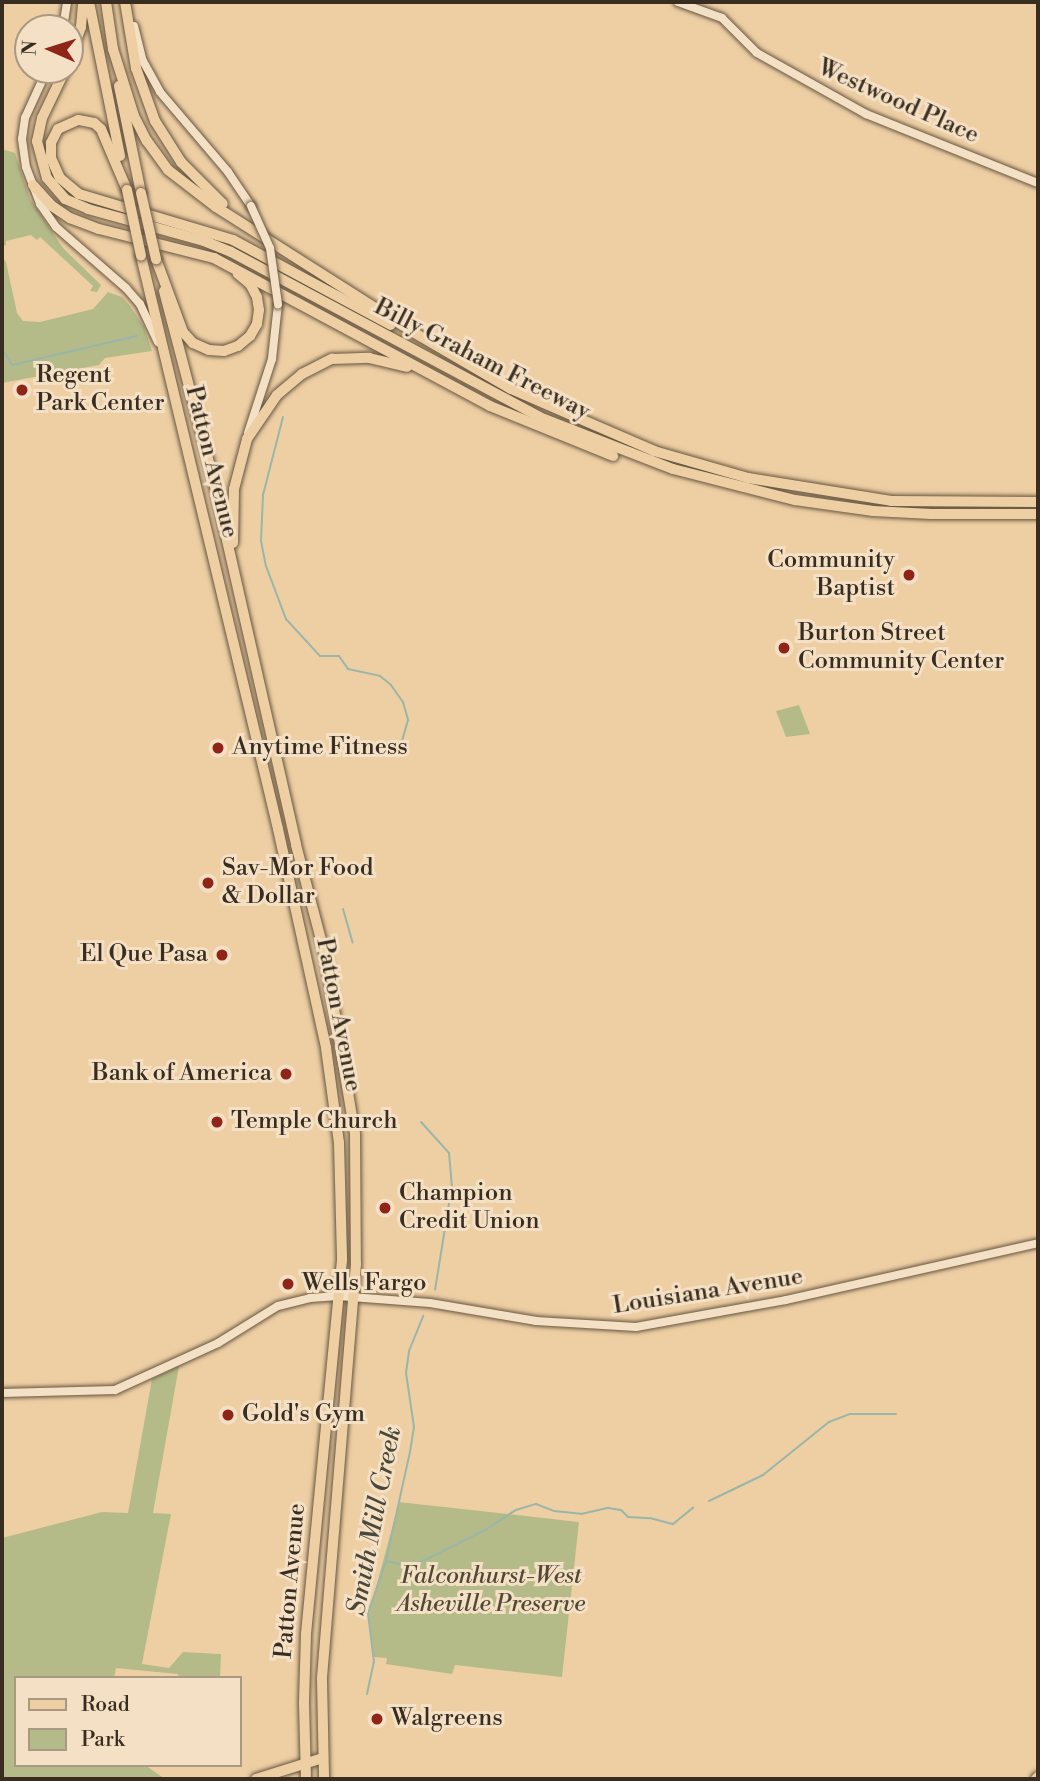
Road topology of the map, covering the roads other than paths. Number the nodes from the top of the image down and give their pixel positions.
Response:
1 (89, 2) edge
2 (106, 2) edge
3 (127, 2) edge
4 (678, 2) edge
5 (113, 49) junction
6 (41, 84) edge
7 (58, 84) edge
8 (1038, 183) edge
9 (33, 185) junction
10 (127, 190) junction
11 (234, 217) junction
12 (205, 256) junction
13 (156, 260) junction
14 (413, 332) junction
15 (164, 358) junction
16 (444, 381) junction
17 (247, 439) junction
18 (673, 469) junction
19 (1038, 500) edge
20 (1038, 514) edge
21 (977, 515) junction
22 (1038, 520) edge
23 (234, 568) junction
24 (1038, 1243) edge
25 (338, 1296) junction
26 (354, 1297) junction
27 (2, 1393) edge
28 (323, 1758) junction
29 (305, 1763) junction
30 (256, 1779) edge
31 (306, 1779) edge
32 (324, 1779) edge

1 - 10 highway, Patton Avenue
2 - 5 highway, Billy Graham Freeway
3 - 11 highway
3 - 17 street, Patton Avenue, bridge
4 - 8 street, Westwood Place
5 - 11 highway, Billy Graham Freeway
5 - 13 highway, Patton Avenue, bridge
6 - 9 street, Patton Avenue
7 - 18 highway, Billy Graham Freeway
9 - 12 highway
9 - 15 street, Patton Avenue
10 - 14 highway
10 - 15 main road, Patton Avenue, bridge
11 - 14 highway, Billy Graham Freeway
12 - 13 highway
12 - 16 highway
13 - 23 main road, Patton Avenue
14 - 19 highway, Billy Graham Freeway
15 - 25 main road, Patton Avenue
16 - 17 highway
16 - 18 highway
17 - 23 main road, Patton Avenue
18 - 21 highway, Billy Graham Freeway
20 - 21 highway, Billy Graham Freeway
21 - 22 highway
23 - 26 main road, Patton Avenue
24 - 26 street, Louisiana Avenue
25 - 26 street, Louisiana Avenue
25 - 27 street, Louisiana Avenue
25 - 29 main road, Patton Avenue
26 - 28 main road, Patton Avenue
28 - 29 main road
28 - 32 main road, Patton Avenue
29 - 30 main road
29 - 31 main road, Patton Avenue

